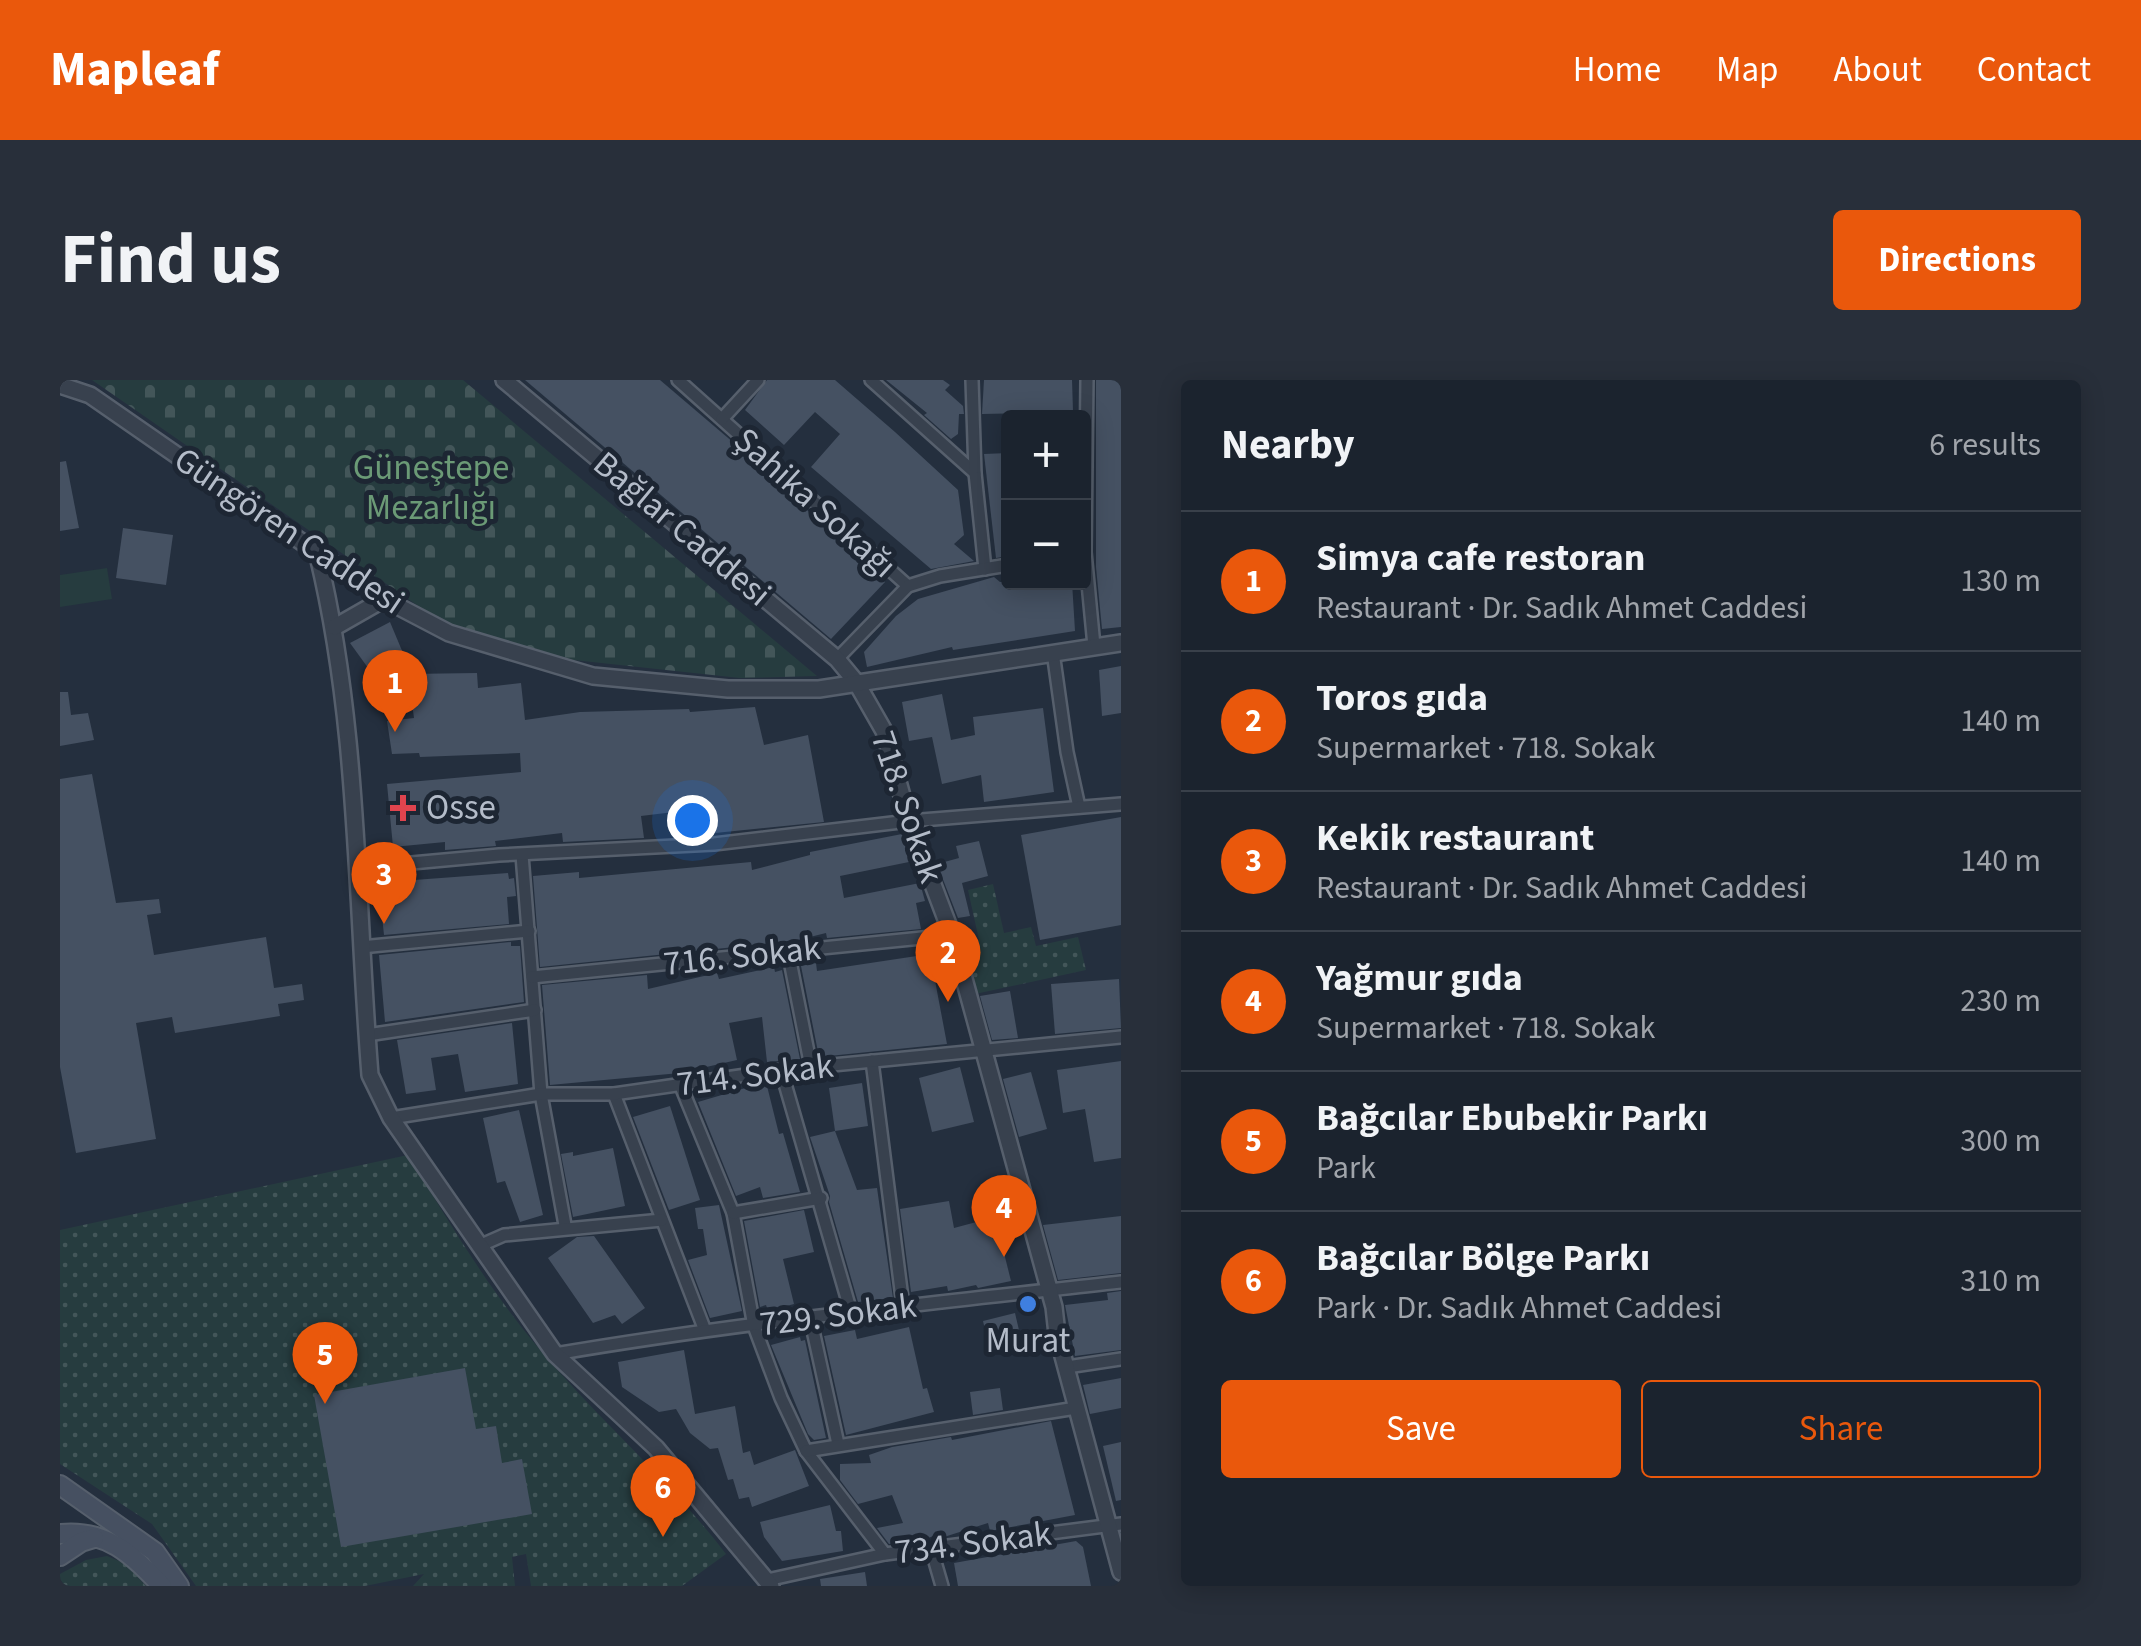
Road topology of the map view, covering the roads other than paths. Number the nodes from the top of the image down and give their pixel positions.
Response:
1 (504, 380) edge
2 (678, 380) edge
3 (758, 380) edge
4 (871, 380) edge
5 (972, 380) edge
6 (1087, 380) edge
7 (60, 386) edge
8 (722, 419) junction
9 (975, 473) junction
10 (1085, 500) edge
11 (318, 556) junction
12 (1001, 565) edge
13 (985, 568) junction
14 (908, 586) junction
15 (1088, 590) edge
16 (384, 599) junction
17 (336, 627) junction
18 (1121, 642) edge
19 (1094, 646) junction
20 (1054, 652) junction
21 (836, 659) junction
22 (856, 682) junction
23 (1121, 804) edge
24 (1079, 806) junction
25 (909, 822) junction
26 (522, 854) junction
27 (358, 868) junction
28 (528, 931) junction
29 (952, 935) junction
30 (361, 947) junction
31 (788, 951) junction
32 (532, 977) junction
33 (535, 1010) junction
34 (367, 1035) junction
35 (1121, 1037) edge
36 (983, 1050) junction
37 (872, 1061) junction
38 (811, 1067) junction
39 (782, 1070) junction
40 (680, 1084) junction
41 (542, 1094) junction
42 (614, 1094) junction
43 (391, 1118) junction
44 (820, 1198) junction
45 (733, 1212) junction
46 (662, 1220) junction
47 (565, 1225) dead end
48 (479, 1246) junction
49 (1121, 1282) edge
50 (1048, 1290) junction
51 (903, 1306) junction
52 (851, 1312) junction
53 (810, 1317) junction
54 (754, 1326) junction
55 (704, 1328) junction
56 (555, 1354) junction
57 (1121, 1359) edge
58 (1067, 1367) junction
59 (1076, 1408) junction
60 (838, 1444) junction
61 (806, 1451) junction
62 (60, 1485) edge
63 (1114, 1525) edge
64 (60, 1534) edge
65 (99, 1537) junction
66 (931, 1548) junction
67 (886, 1554) junction
68 (60, 1556) edge
69 (1121, 1572) edge
70 (769, 1583) edge
71 (162, 1586) edge
72 (180, 1586) edge
73 (942, 1586) edge

1 - 21 street, Bağlar Caddesi
2 - 8 street, Şahika Sokağı
3 - 8 street
4 - 9 street
5 - 9 street
6 - 10 street
7 - 11 street, Güngören Caddesi
8 - 14 street, Şahika Sokağı
9 - 13 street
11 - 16 street, Güngören Caddesi
11 - 17 street
12 - 13 street
13 - 14 street
14 - 21 street
15 - 19 street
16 - 17 street
16 - 22 street, Güngören Caddesi
17 - 27 street
18 - 19 street, Güngören Caddesi
19 - 20 street, Güngören Caddesi
20 - 22 street, Güngören Caddesi
20 - 24 street
21 - 22 street, Bağlar Caddesi
22 - 25 street, 718. Sokak
23 - 24 street
24 - 25 street
25 - 26 street
25 - 29 street, 718. Sokak
26 - 27 street
26 - 28 street
27 - 30 street
28 - 30 street
28 - 32 street
29 - 31 street, 716. Sokak
29 - 36 street, 718. Sokak
30 - 34 street
31 - 32 street, 716. Sokak
31 - 38 street
32 - 33 street
33 - 34 street
33 - 41 street
34 - 43 street
35 - 36 street, 714. Sokak
36 - 37 street, 714. Sokak
36 - 50 street, 718. Sokak
37 - 38 street, 714. Sokak
37 - 51 street
38 - 39 street, 714. Sokak
39 - 40 street, 714. Sokak
39 - 44 street
40 - 42 street, 714. Sokak
40 - 45 street
41 - 42 street, 714. Sokak
41 - 43 street, 714. Sokak
41 - 47 street
42 - 46 street
43 - 48 street
44 - 45 street
44 - 52 street
45 - 54 street
46 - 48 street
46 - 55 street
48 - 56 street
49 - 50 street, 729. Sokak
50 - 51 street, 729. Sokak
50 - 58 street, 718. Sokak
51 - 52 street, 729. Sokak
52 - 53 street, 729. Sokak
53 - 54 street, 729. Sokak
53 - 60 street
54 - 55 street, 729. Sokak
54 - 61 street
55 - 56 street, 729. Sokak
56 - 70 street
57 - 58 street
58 - 59 street, 718. Sokak
59 - 60 street
59 - 63 street, 718. Sokak
60 - 61 street
61 - 67 street
62 - 72 main road
63 - 66 street, 734. Sokak
63 - 69 street, 718. Sokak
64 - 65 main road
65 - 68 main road
65 - 71 main road
66 - 67 street, 734. Sokak
66 - 73 street
67 - 70 street, 734. Sokak

